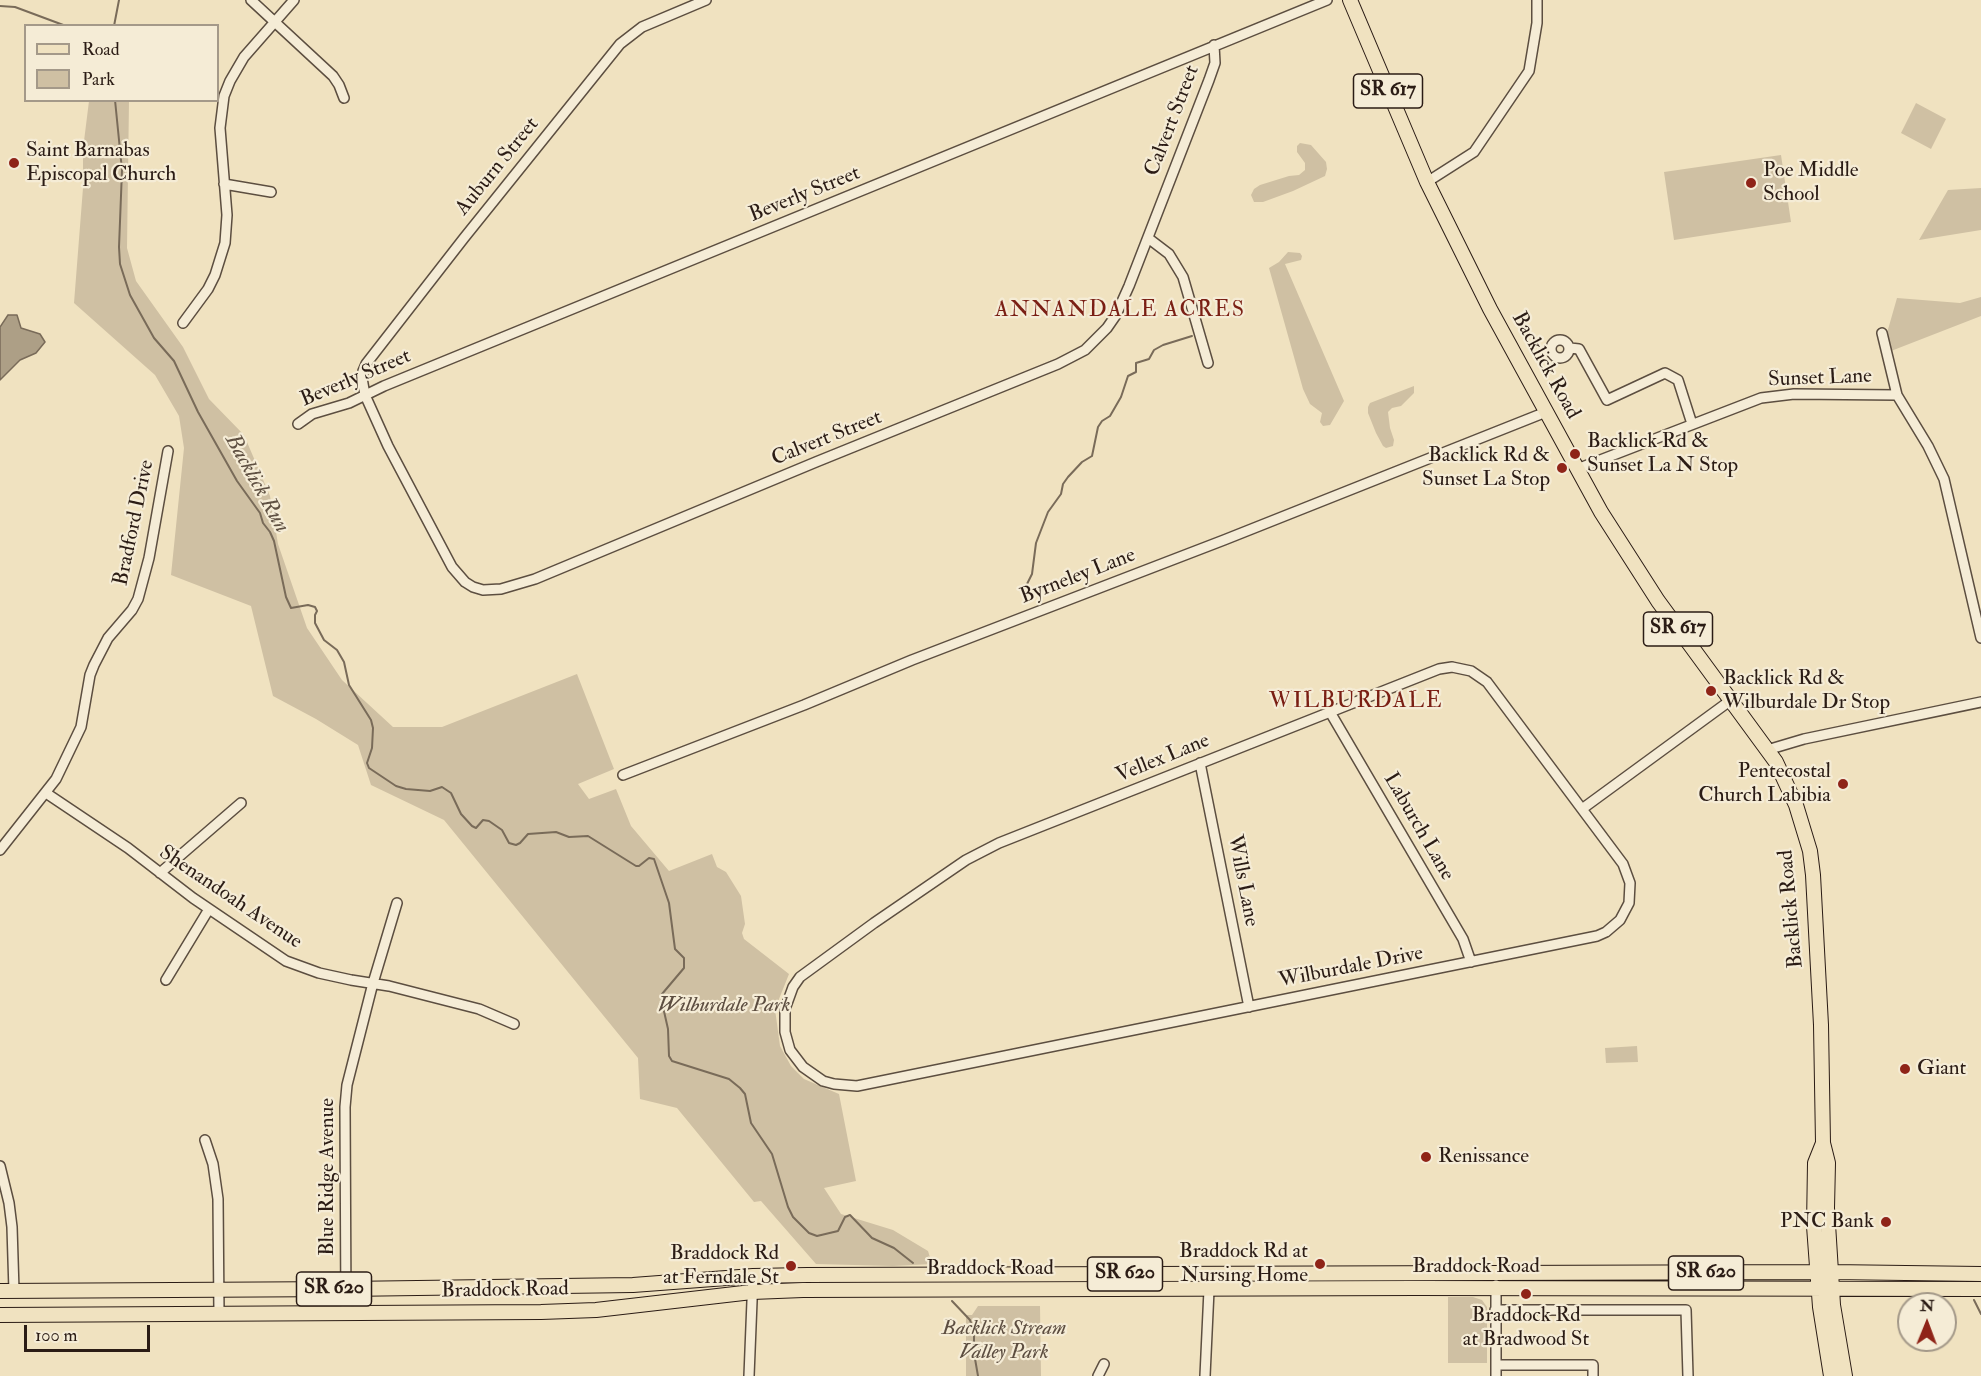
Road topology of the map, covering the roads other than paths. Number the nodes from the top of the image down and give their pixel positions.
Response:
1 (251, 0) edge
2 (294, 0) edge
3 (706, 0) edge
4 (1327, 0) edge
5 (1350, 0) edge
6 (1537, 0) edge
7 (276, 22) junction
8 (1214, 45) junction
9 (344, 98) dead end
10 (1427, 182) junction
11 (224, 184) junction
12 (271, 192) dead end
13 (1148, 238) junction
14 (183, 322) dead end
15 (1882, 333) dead end
16 (1569, 348) dead end
17 (1208, 363) dead end
18 (365, 395) junction
19 (1897, 395) junction
20 (1546, 412) junction
21 (298, 424) dead end
22 (1692, 424) junction
23 (168, 451) dead end
24 (1577, 469) junction
25 (1981, 638) edge
26 (1731, 700) junction
27 (1981, 702) edge
28 (1330, 712) junction
29 (1767, 750) junction
30 (1200, 763) junction
31 (623, 774) dead end
32 (46, 793) junction
33 (241, 803) dead end
34 (1582, 809) junction
35 (0, 850) edge
36 (160, 873) junction
37 (397, 903) dead end
38 (209, 909) junction
39 (1471, 962) junction
40 (166, 980) dead end
41 (373, 983) junction
42 (1249, 1006) junction
43 (514, 1024) dead end
44 (790, 1050) joint
45 (205, 1140) dead end
46 (0, 1166) edge
47 (1824, 1272) junction
48 (1202, 1274) junction
49 (1496, 1274) junction
50 (1981, 1274) edge
51 (753, 1276) junction
52 (1825, 1288) junction
53 (346, 1289) junction
54 (1496, 1289) junction
55 (1981, 1289) edge
56 (219, 1290) junction
57 (1209, 1290) junction
58 (7, 1291) edge
59 (752, 1292) junction
60 (1495, 1310) junction
61 (219, 1314) junction
62 (346, 1314) junction
63 (0, 1315) edge
64 (1104, 1364) dead end
65 (1496, 1365) junction
66 (749, 1376) edge
67 (1098, 1376) edge
68 (1206, 1376) edge
69 (1496, 1376) edge
70 (1593, 1376) edge
71 (1688, 1376) edge
72 (1832, 1376) edge
73 (1845, 1376) edge

1 - 7 street
2 - 7 street
3 - 18 street, Auburn Street
4 - 8 street, Beverly Street
5 - 10 main road, Backlick Road / SR 617
6 - 10 street
7 - 9 street
7 - 11 street
8 - 13 street, Calvert Street
8 - 18 street, Beverly Street
10 - 20 main road, Backlick Road / SR 617
11 - 12 street
11 - 14 street
13 - 17 street
13 - 18 street, Calvert Street
15 - 19 street, Sunset Lane
16 - 22 street
18 - 21 street, Beverly Street
19 - 22 street, Sunset Lane
19 - 25 street, Sunset Lane
20 - 24 main road, Backlick Road / SR 617
20 - 31 street, Byrneley Lane
22 - 24 street, Sunset Lane
23 - 32 street, Bradford Drive
24 - 26 main road, Backlick Road / SR 617
26 - 29 main road, Backlick Road / SR 617
26 - 34 street
27 - 29 street
28 - 30 street, Vellex Lane
28 - 34 street, Vellex Lane
28 - 39 street, Laburch Lane
29 - 47 main road, Backlick Road / SR 617
30 - 42 street, Wills Lane
30 - 44 street, Vellex Lane
32 - 35 street, Bradford Drive
32 - 36 street, Shenandoah Avenue
33 - 36 street
34 - 39 street, Wilburdale Drive
36 - 38 street, Shenandoah Avenue
37 - 41 street, Blue Ridge Avenue
38 - 40 street
38 - 41 street, Shenandoah Avenue
39 - 42 street, Wilburdale Drive
41 - 43 street, Shenandoah Avenue
41 - 53 street, Blue Ridge Avenue
42 - 44 street, Wilburdale Drive
45 - 56 street
46 - 58 street
47 - 49 main road, Braddock Road / SR 620
47 - 50 main road, Braddock Road / SR 620
47 - 52 main road, Backlick Road / SR 617
48 - 49 main road, Braddock Road / SR 620
48 - 51 main road, Braddock Road / SR 620
48 - 57 street
49 - 54 street
51 - 53 main road, Braddock Road / SR 620
51 - 59 street
52 - 54 main road, Braddock Road / SR 620
52 - 55 main road, Braddock Road / SR 620
52 - 72 main road, Backlick Road / SR 617
52 - 73 main road, Backlick Road / SR 617
53 - 56 main road, Braddock Road / SR 620
53 - 62 street, Blue Ridge Avenue
54 - 57 main road, Braddock Road / SR 620
54 - 60 street
56 - 58 main road, Braddock Road / SR 620
56 - 61 street
57 - 59 main road, Braddock Road / SR 620
57 - 68 street
59 - 62 main road, Braddock Road / SR 620
59 - 66 street
60 - 65 street
60 - 71 street
61 - 62 main road, Braddock Road / SR 620
61 - 63 main road, Braddock Road / SR 620
64 - 67 street
65 - 69 street
65 - 70 street

